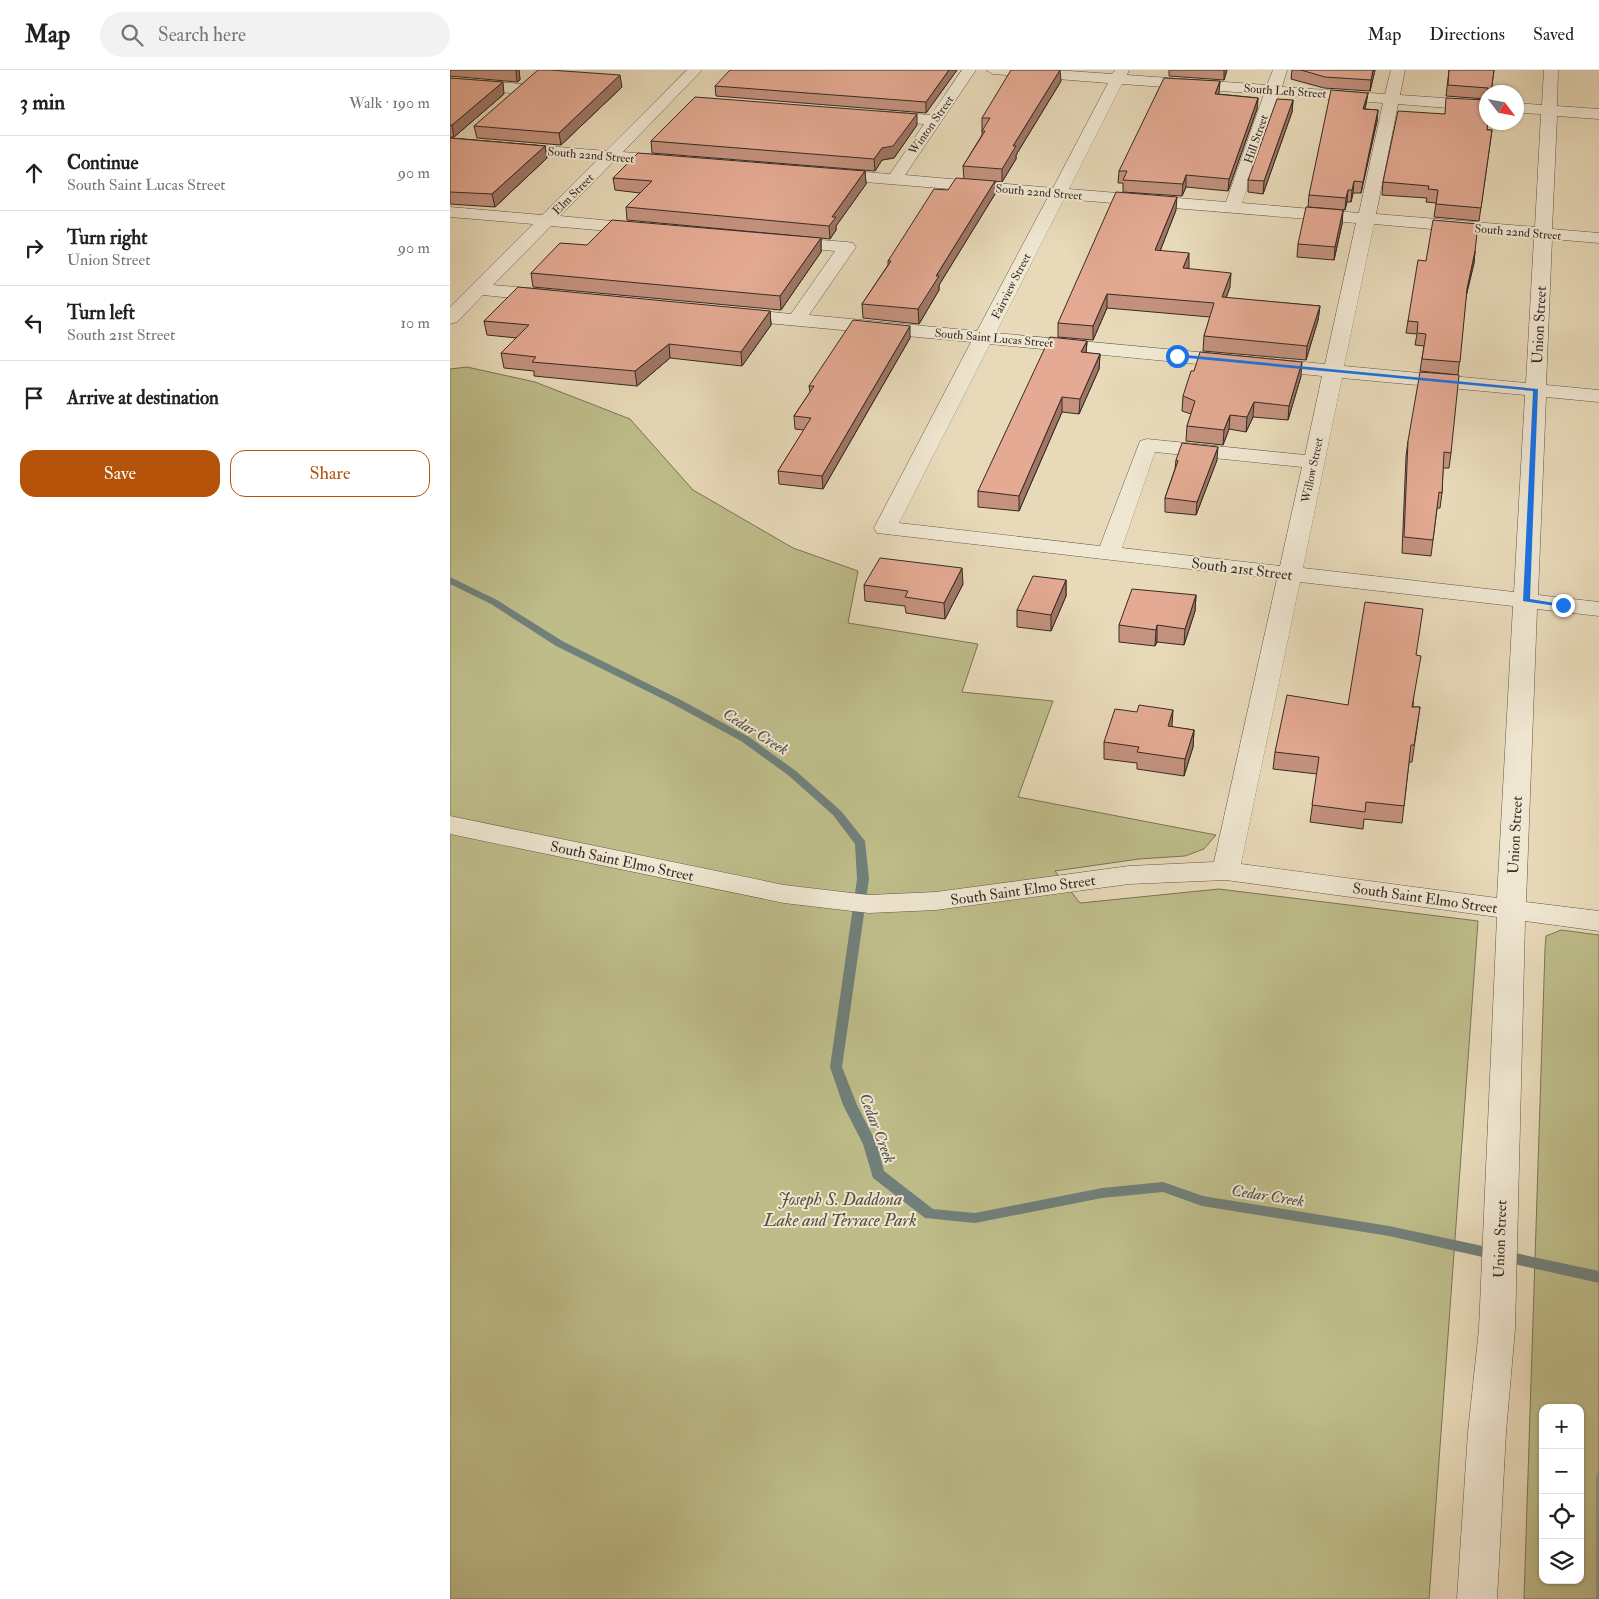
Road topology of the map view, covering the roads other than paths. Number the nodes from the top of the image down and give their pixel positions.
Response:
1 (695, 70) edge
2 (969, 70) edge
3 (993, 70) edge
4 (1280, 70) edge
5 (1398, 70) edge
6 (1551, 70) edge
7 (1120, 75) edge
8 (536, 76) edge
9 (450, 83) edge
10 (522, 89) junction
11 (1273, 90) junction
12 (666, 99) junction
13 (1392, 99) junction
14 (508, 101) edge
15 (686, 101) dead end
16 (1479, 105) edge
17 (1524, 108) edge
18 (1549, 110) junction
19 (1599, 114) edge
20 (865, 115) edge
21 (934, 120) junction
22 (473, 131) dead end
23 (454, 143) edge
24 (610, 156) junction
25 (688, 163) edge
26 (815, 173) edge
27 (894, 180) junction
28 (1059, 194) junction
29 (1232, 208) junction
30 (450, 212) edge
31 (1366, 219) junction
32 (546, 220) junction
33 (662, 231) edge
34 (1544, 234) junction
35 (1599, 238) edge
36 (769, 240) edge
37 (478, 289) junction
38 (565, 297) edge
39 (720, 312) edge
40 (450, 318) edge
41 (797, 320) junction
42 (984, 337) junction
43 (1333, 371) junction
44 (1536, 390) junction
45 (1599, 396) edge
46 (1313, 462) junction
47 (885, 528) joint
48 (1109, 553) junction
49 (1289, 574) junction
50 (1526, 601) junction
51 (1599, 609) edge
52 (450, 825) edge
53 (1226, 871) junction
54 (1512, 910) junction
55 (1599, 922) edge
56 (1477, 1599) edge

1 - 12 street, Elm Street
2 - 21 street, Winton Street
3 - 7 street, South Leh Street
4 - 11 street, Hill Street
5 - 13 street, Willow Street
6 - 18 street, Union Street
7 - 11 street, South Leh Street
7 - 28 street, Fairview Street
8 - 10 street
9 - 10 street
10 - 14 street
11 - 13 street, South Leh Street
11 - 29 street, Hill Street
12 - 15 street
12 - 24 street, Elm Street
13 - 16 street, South Leh Street
13 - 31 street, Willow Street
17 - 18 street
18 - 19 street
18 - 34 street, Union Street
20 - 21 street
21 - 27 street, Winton Street
22 - 23 street
23 - 24 street, South 22nd Street
24 - 25 street, South 22nd Street
24 - 32 street, Elm Street
26 - 27 street, South 22nd Street
27 - 28 street, South 22nd Street
28 - 29 street, South 22nd Street
28 - 42 street, Fairview Street
29 - 31 street, South 22nd Street
30 - 32 street
31 - 34 street, South 22nd Street
31 - 43 street, Willow Street
32 - 33 street
32 - 37 street, Elm Street
34 - 35 street, South 22nd Street
34 - 44 street, Union Street
36 - 41 street
37 - 38 street
37 - 40 street, Elm Street
39 - 41 street, South Saint Lucas Street
41 - 42 street, South Saint Lucas Street
42 - 43 street, South Saint Lucas Street
42 - 47 street, Fairview Street
43 - 44 street, South Saint Lucas Street
43 - 46 street, Willow Street
44 - 45 street, South Saint Lucas Street
44 - 50 street, Union Street
46 - 48 street
46 - 49 street, Willow Street
47 - 48 street, South 21st Street
48 - 49 street, South 21st Street
49 - 50 street, South 21st Street
49 - 53 street, Willow Street
50 - 51 street, South 21st Street
50 - 54 street, Union Street
52 - 53 street, South Saint Elmo Street
53 - 54 street, South Saint Elmo Street
54 - 55 street, South Saint Elmo Street
54 - 56 street, Union Street

